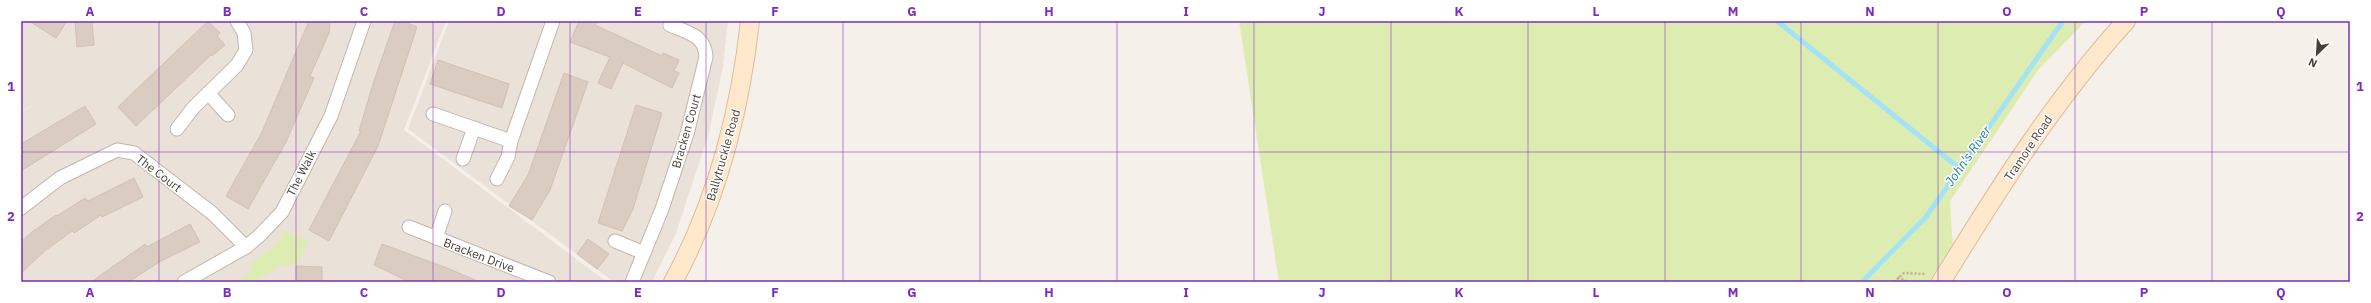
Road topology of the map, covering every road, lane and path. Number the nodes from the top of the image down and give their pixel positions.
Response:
1 (237, 21) edge
2 (364, 21) edge
3 (553, 21) edge
4 (750, 21) edge
5 (2126, 21) edge
6 (667, 22) edge
7 (208, 94) junction
8 (433, 114) dead end
9 (228, 115) dead end
10 (474, 128) junction
11 (177, 129) dead end
12 (511, 141) junction
13 (463, 159) dead end
14 (497, 178) dead end
15 (21, 208) edge
16 (445, 211) dead end
17 (409, 227) dead end
18 (436, 238) junction
19 (615, 242) dead end
20 (246, 247) junction
21 (644, 253) junction
22 (184, 282) edge
23 (549, 282) edge
24 (632, 282) edge
25 (673, 282) edge
26 (1894, 282) edge
27 (1908, 282) edge
28 (1941, 282) edge

1 - 7 street
2 - 20 street, The Walk
3 - 12 street
4 - 25 main road, Ballytruckle Road
5 - 28 main road, Tramore Road
6 - 21 street, Bracken Court
7 - 9 street
7 - 11 street
8 - 10 street
10 - 12 street
10 - 13 street
12 - 14 street
15 - 20 street, The Court
16 - 18 street
17 - 18 street, Bracken Drive
18 - 23 street, Bracken Drive
19 - 21 street
20 - 22 street, The Walk
21 - 24 street, Bracken Court
26 - 27 path

